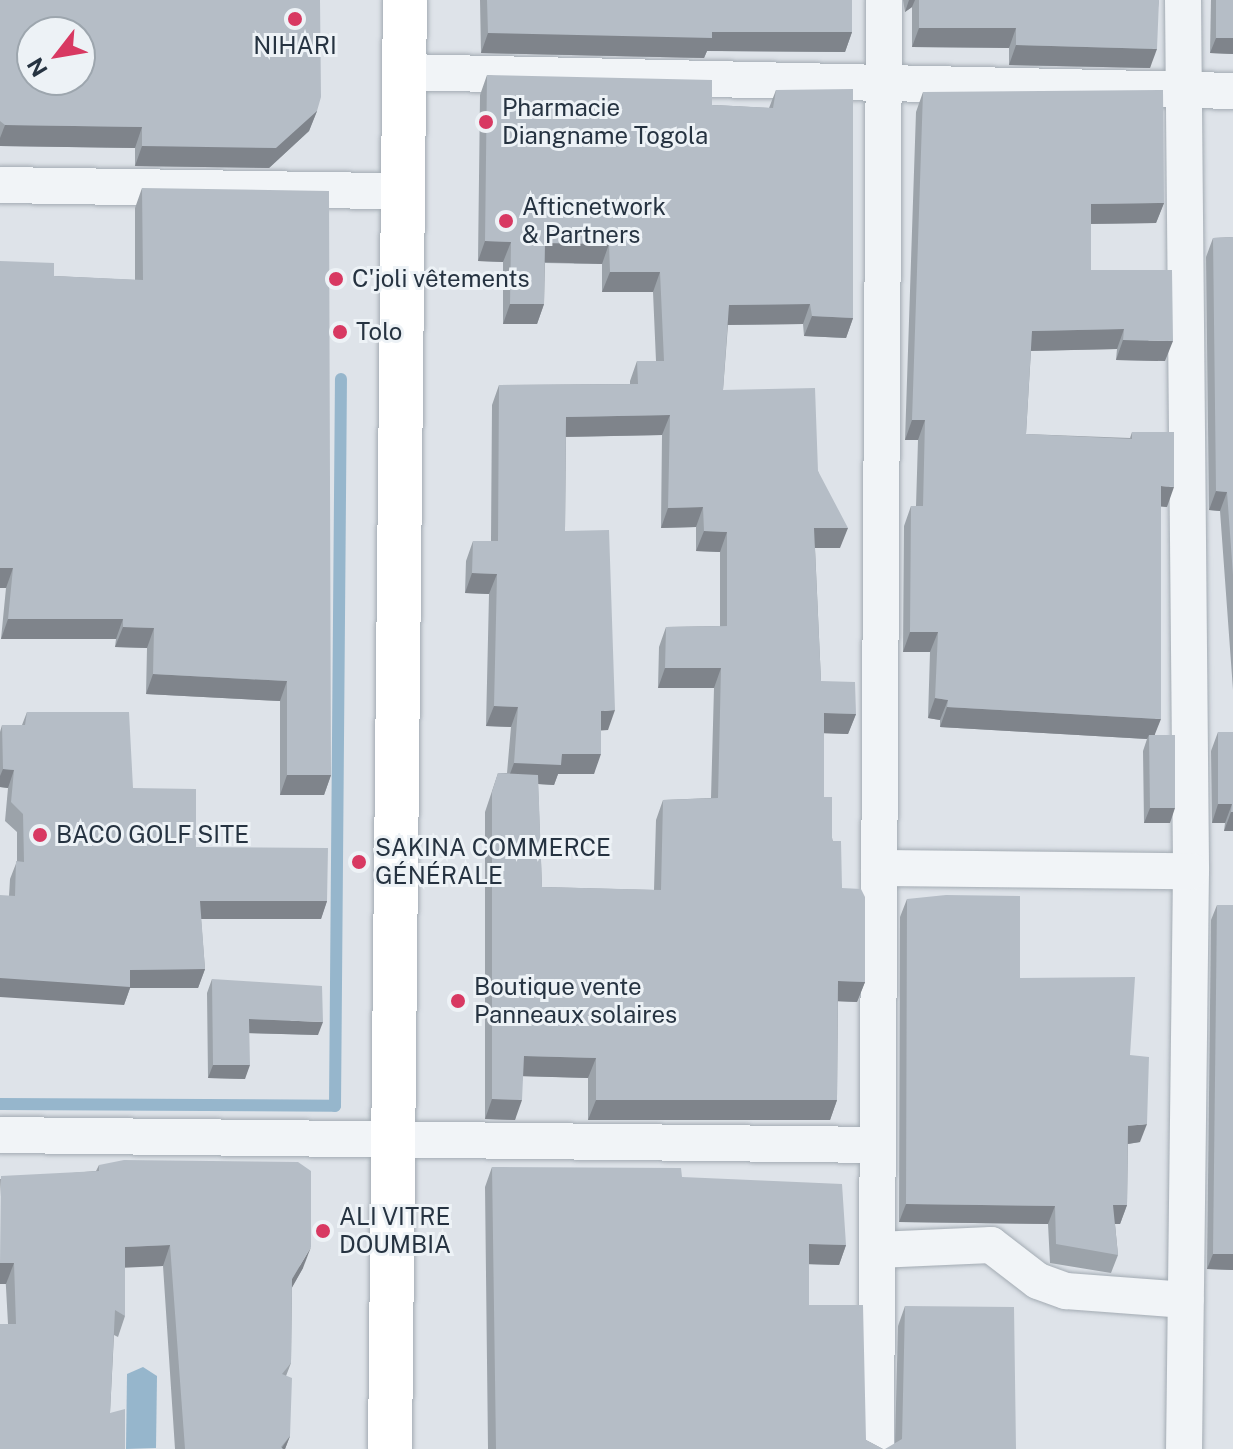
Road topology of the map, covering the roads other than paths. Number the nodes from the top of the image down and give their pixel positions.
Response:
1 (405, 0) edge
2 (884, 0) edge
3 (1183, 0) edge
4 (404, 72) junction
5 (884, 82) junction
6 (1183, 91) junction
7 (1233, 91) edge
8 (0, 185) edge
9 (403, 191) junction
10 (879, 868) junction
11 (1191, 871) junction
12 (0, 1135) edge
13 (394, 1140) junction
14 (877, 1145) junction
15 (877, 1250) junction
16 (1186, 1300) junction
17 (390, 1449) edge
18 (876, 1449) edge
19 (1184, 1449) edge

1 - 4 main road
2 - 5 street
3 - 6 street
4 - 5 street
4 - 9 main road
5 - 6 street
5 - 10 street
6 - 7 street
6 - 11 street
8 - 9 street
9 - 13 main road
10 - 11 street
10 - 14 street
11 - 16 street
12 - 13 street
13 - 14 street
13 - 17 main road
14 - 15 street
15 - 16 street
15 - 18 street
16 - 19 street

